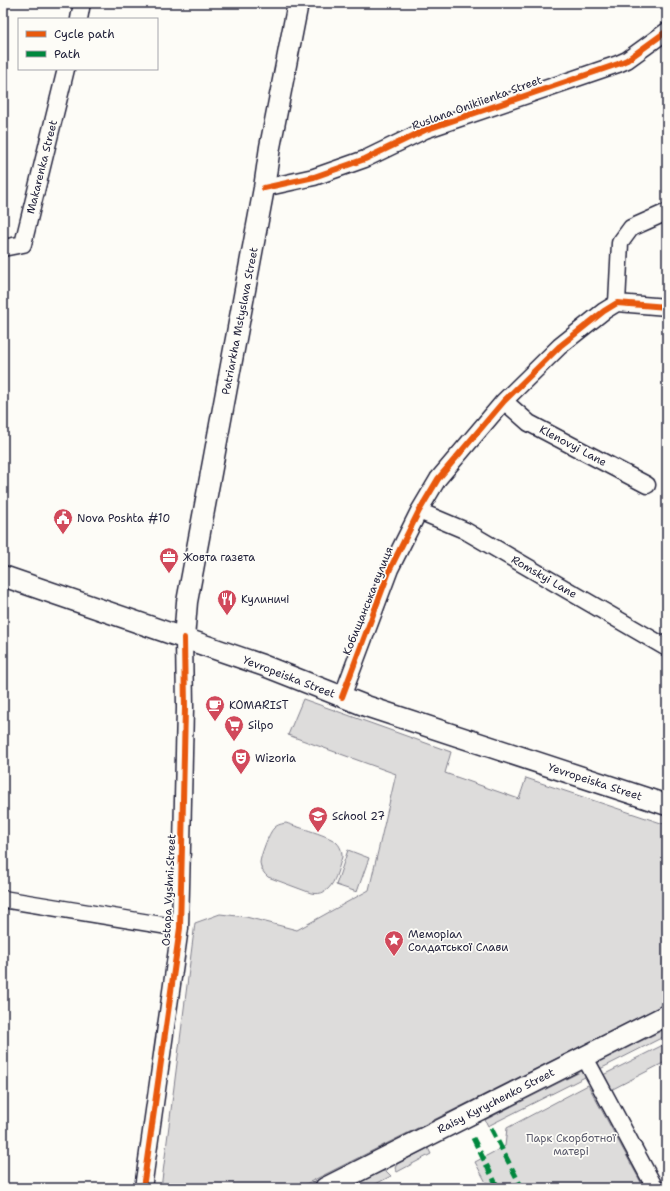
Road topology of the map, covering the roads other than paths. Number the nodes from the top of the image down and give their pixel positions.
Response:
1 (82, 3) edge
2 (298, 3) edge
3 (78, 18) edge
4 (667, 31) edge
5 (66, 70) edge
6 (264, 188) junction
7 (667, 212) edge
8 (3, 248) edge
9 (617, 303) junction
10 (667, 307) edge
11 (504, 401) junction
12 (647, 485) dead end
13 (419, 511) junction
14 (3, 576) edge
15 (184, 638) junction
16 (667, 648) edge
17 (342, 697) junction
18 (667, 805) edge
19 (3, 899) edge
20 (180, 928) junction
21 (667, 1015) edge
22 (584, 1056) junction
23 (143, 1188) edge
24 (325, 1188) edge
25 (655, 1188) edge

1 - 3 street
2 - 6 main road, Patriarkha Mstyslava Street
4 - 6 street, Ruslana Onikiienka Street
5 - 8 street, Makarenka Street
6 - 15 main road, Patriarkha Mstyslava Street
7 - 9 street
9 - 10 street
9 - 11 street, Кобищанська вулиця
11 - 12 street, Klenovyi Lane
11 - 13 street, Кобищанська вулиця
13 - 16 street, Romskyi Lane
13 - 17 street, Кобищанська вулиця
14 - 15 main road, Yevropeiska Street
15 - 17 main road, Yevropeiska Street
15 - 20 street, Ostapa Vyshni Street
17 - 18 main road, Yevropeiska Street
19 - 20 street
20 - 23 street, Ostapa Vyshni Street
21 - 22 main road, Raisy Kyrychenko Street
22 - 24 main road, Raisy Kyrychenko Street
22 - 25 street

